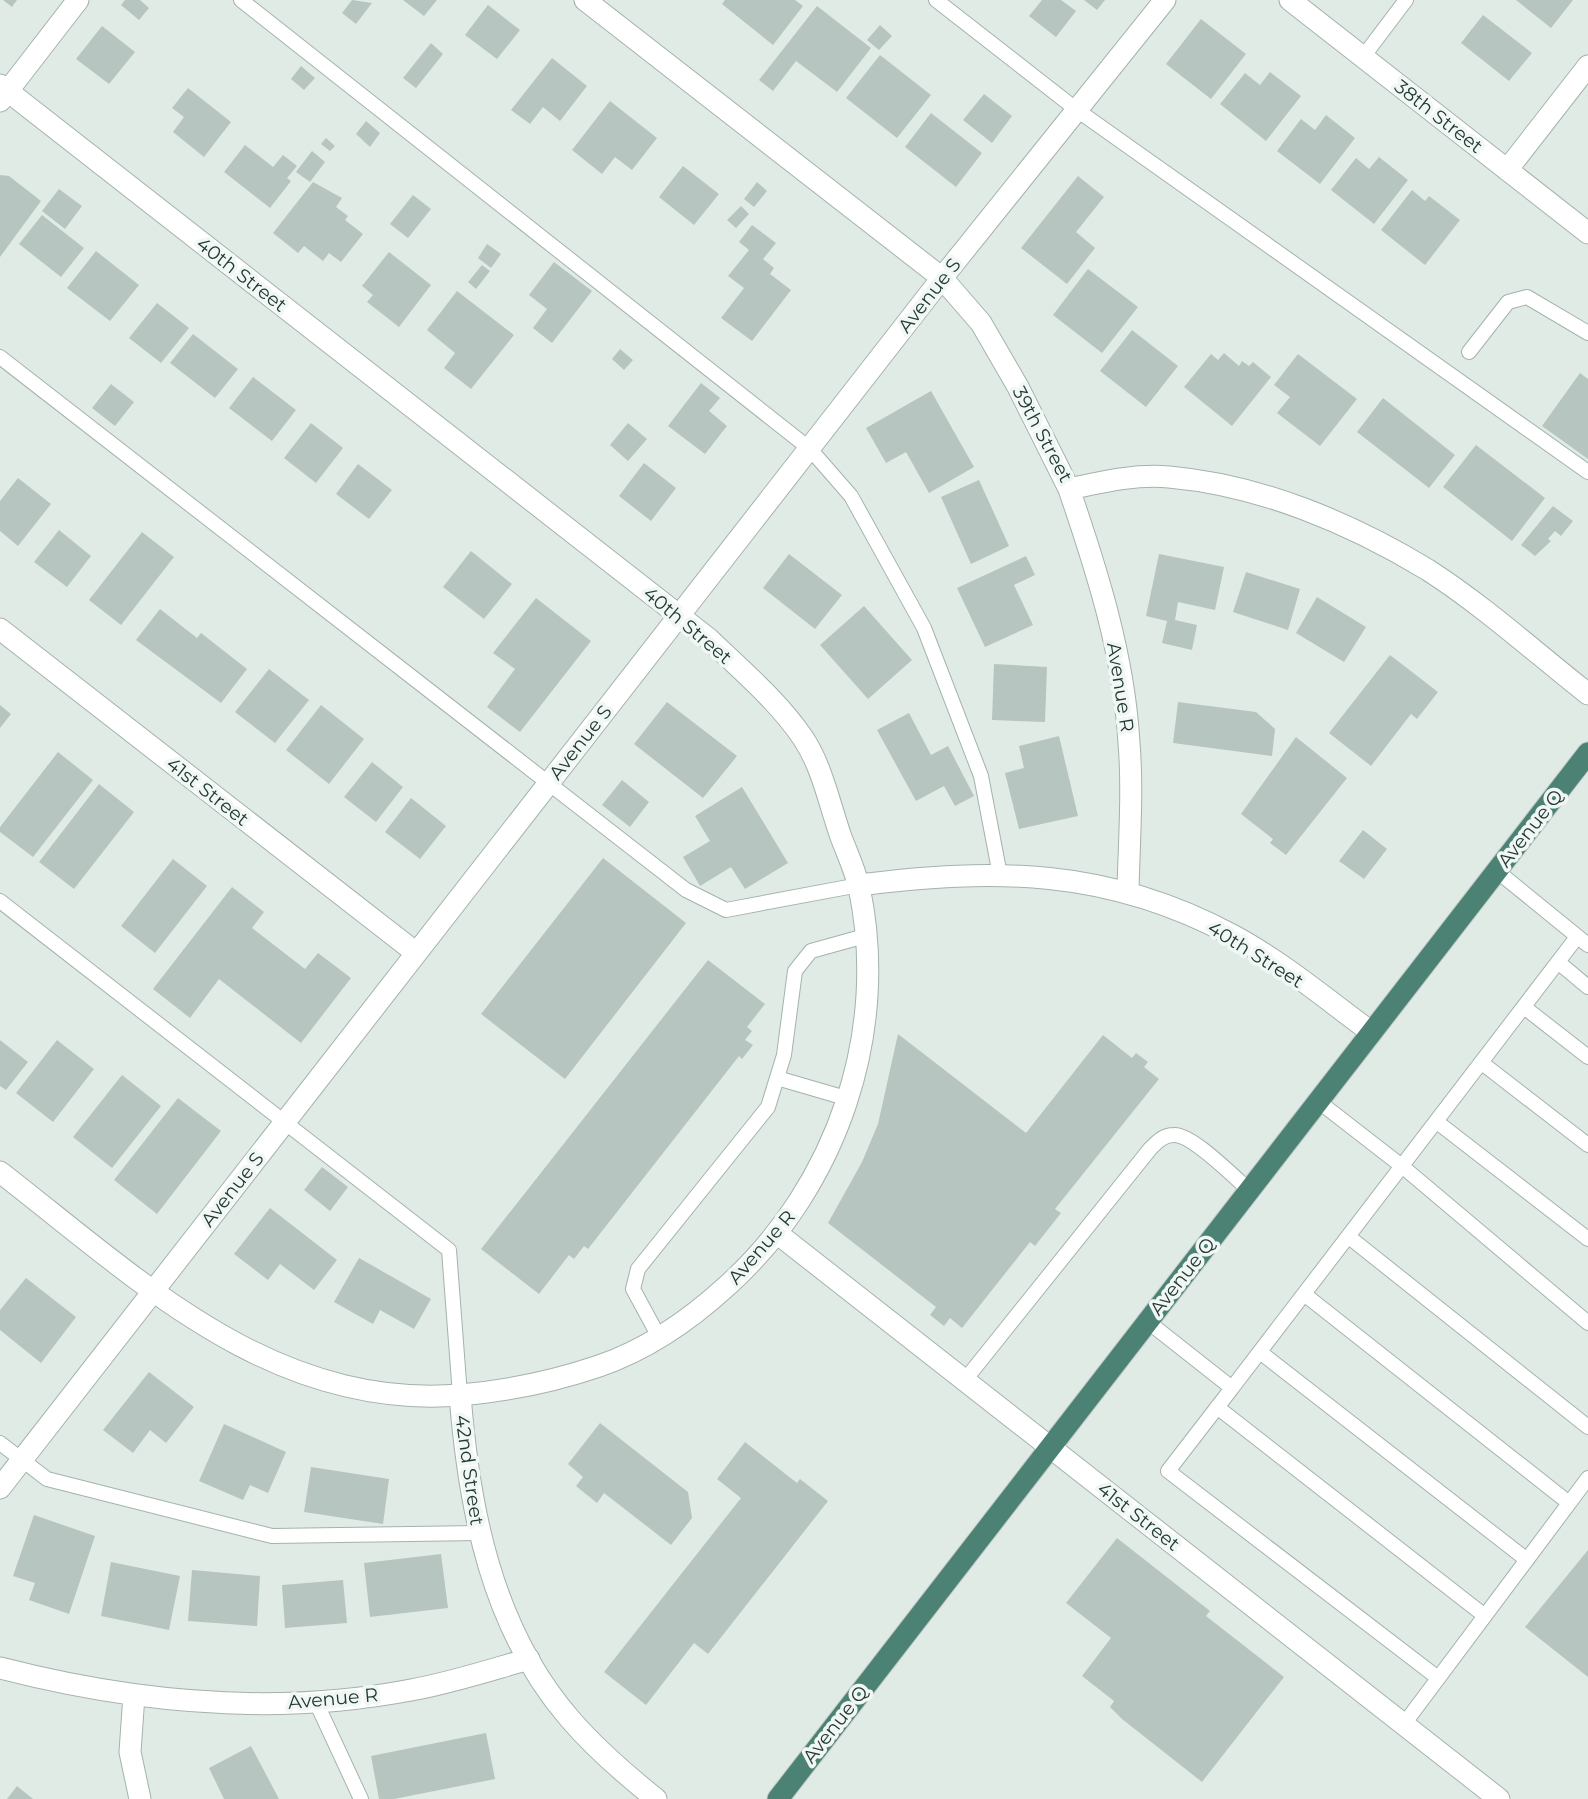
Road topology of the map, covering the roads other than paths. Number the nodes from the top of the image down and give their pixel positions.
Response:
1 (78, 0) edge
2 (241, 0) edge
3 (585, 0) edge
4 (936, 0) edge
5 (1165, 0) edge
6 (1290, 0) edge
7 (1406, 0) edge
8 (1363, 57) junction
9 (1588, 66) edge
10 (3, 92) edge
11 (1077, 110) junction
12 (1507, 170) junction
13 (1588, 233) edge
14 (943, 278) junction
15 (1588, 333) edge
16 (1469, 352) dead end
17 (0, 357) edge
18 (810, 449) junction
19 (1588, 472) edge
20 (1069, 489) junction
21 (680, 616) junction
22 (0, 629) edge
23 (1588, 694) edge
24 (1588, 753) edge
25 (547, 784) junction
26 (1497, 871) junction
27 (1000, 875) junction
28 (859, 885) junction
29 (1128, 892) junction
30 (0, 901) edge
31 (865, 936) junction
32 (1583, 941) edge
33 (415, 952) junction
34 (1558, 962) junction
35 (1588, 988) edge
36 (1524, 1007) junction
37 (1371, 1032) junction
38 (1588, 1058) edge
39 (1482, 1063) junction
40 (777, 1077) junction
41 (849, 1099) junction
42 (1318, 1101) junction
43 (1437, 1122) junction
44 (283, 1123) junction
45 (1588, 1145) edge
46 (1403, 1167) junction
47 (0, 1172) edge
48 (1249, 1190) junction
49 (778, 1234) junction
50 (1349, 1237) junction
51 (1588, 1239) edge
52 (153, 1291) junction
53 (1304, 1294) junction
54 (1147, 1321) junction
55 (1588, 1323) edge
56 (659, 1337) junction
57 (1259, 1352) junction
58 (965, 1380) junction
59 (1231, 1388) junction
60 (460, 1395) junction
61 (1217, 1407) junction
62 (1588, 1427) edge
63 (0, 1443) edge
64 (1050, 1446) junction
65 (22, 1460) junction
66 (1588, 1478) edge
67 (0, 1488) edge
68 (1569, 1503) junction
69 (479, 1533) junction
70 (1527, 1560) junction
71 (1485, 1616) junction
72 (529, 1659) junction
73 (0, 1668) edge
74 (1438, 1678) junction
75 (134, 1695) junction
76 (316, 1702) junction
77 (1404, 1724) junction
78 (140, 1799) edge
79 (361, 1799) edge
80 (656, 1799) edge
81 (778, 1799) edge
82 (1499, 1799) edge

1 - 10 street
2 - 18 lane
3 - 14 street, 39th Street
4 - 11 lane
5 - 11 street, Avenue S
6 - 8 street, 38th Street
7 - 8 lane
8 - 12 street, 38th Street
9 - 12 street
10 - 21 street, 40th Street
11 - 14 street, Avenue S
11 - 19 lane
12 - 13 street, 38th Street
14 - 18 street, Avenue S
14 - 20 street, 39th Street
15 - 16 lane
17 - 25 lane
18 - 21 street, Avenue S
18 - 27 lane
20 - 23 street, 39th Street
20 - 29 street, Avenue R
21 - 25 street, Avenue S
21 - 28 street, 40th Street
22 - 33 street, 41st Street
24 - 26 highway, Avenue Q
25 - 28 lane
25 - 33 street, Avenue S
26 - 32 lane
26 - 37 highway, Avenue Q
27 - 28 street, 40th Street
27 - 29 street, 40th Street
28 - 31 street, Avenue R
29 - 37 street, 40th Street
30 - 44 lane
31 - 40 lane
31 - 41 street, Avenue R
32 - 34 lane
33 - 44 street, Avenue S
34 - 35 lane
34 - 36 lane
36 - 38 lane
36 - 39 lane
37 - 42 highway, Avenue Q
39 - 43 lane
39 - 45 lane
40 - 41 lane
40 - 56 lane
41 - 49 street, Avenue R
42 - 46 lane
42 - 48 highway, Avenue Q
43 - 46 lane
43 - 51 lane
44 - 52 street, Avenue S
44 - 60 lane
46 - 50 lane
46 - 55 lane
47 - 52 street, 42nd Street
48 - 54 highway, Avenue Q
48 - 58 lane
49 - 56 street, Avenue R
49 - 58 street, 41st Street
50 - 53 lane
50 - 62 lane
52 - 60 street, 42nd Street
52 - 65 street, Avenue S
53 - 57 lane
53 - 68 lane
54 - 59 lane
54 - 64 highway, Avenue Q
56 - 60 street, Avenue R
57 - 59 lane
57 - 70 lane
58 - 64 street, 41st Street
59 - 61 lane
60 - 69 street, 42nd Street
61 - 71 lane
61 - 74 lane
63 - 65 lane
64 - 77 street, 41st Street
64 - 81 highway, Avenue Q
65 - 67 street, Avenue S
65 - 69 lane
66 - 68 lane
68 - 70 lane
69 - 72 street, 42nd Street
70 - 71 lane
71 - 74 lane
72 - 76 street, Avenue R
72 - 80 street, 42nd Street
73 - 75 street, Avenue R
74 - 77 lane
75 - 76 street, Avenue R
75 - 78 street
76 - 79 lane
77 - 82 street, 41st Street

